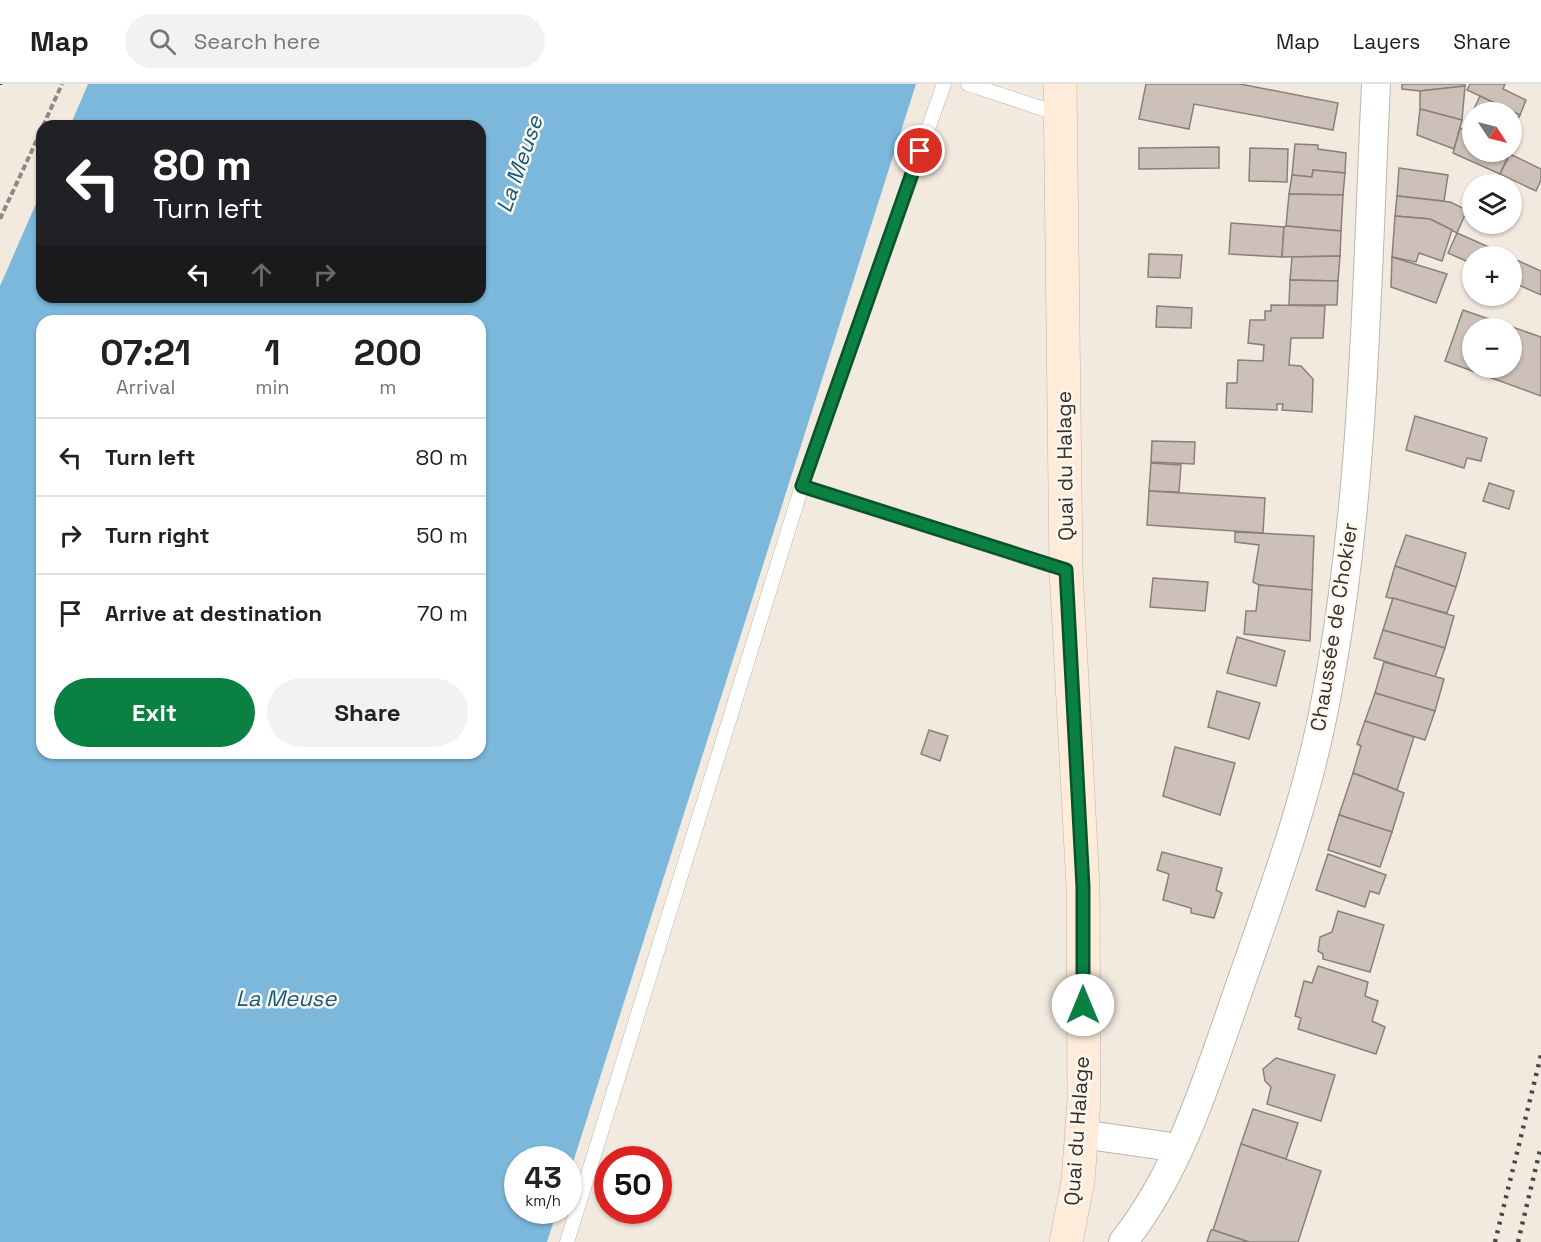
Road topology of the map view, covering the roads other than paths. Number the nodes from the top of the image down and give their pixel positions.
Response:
1 (944, 84) edge
2 (968, 84) edge
3 (1376, 84) edge
4 (1059, 99) edge
5 (802, 486) junction
6 (1066, 570) junction
7 (1081, 1134) junction
8 (1179, 1148) junction
9 (567, 1242) edge
10 (1066, 1242) edge
11 (1123, 1242) edge

1 - 5 lane
2 - 4 lane
3 - 8 street, Chaussée de Chokier
4 - 6 main road, Quai du Halage
5 - 6 lane
5 - 9 lane
6 - 7 main road, Quai du Halage
7 - 8 street
7 - 10 main road, Quai du Halage
8 - 11 street, Chaussée de Chokier

